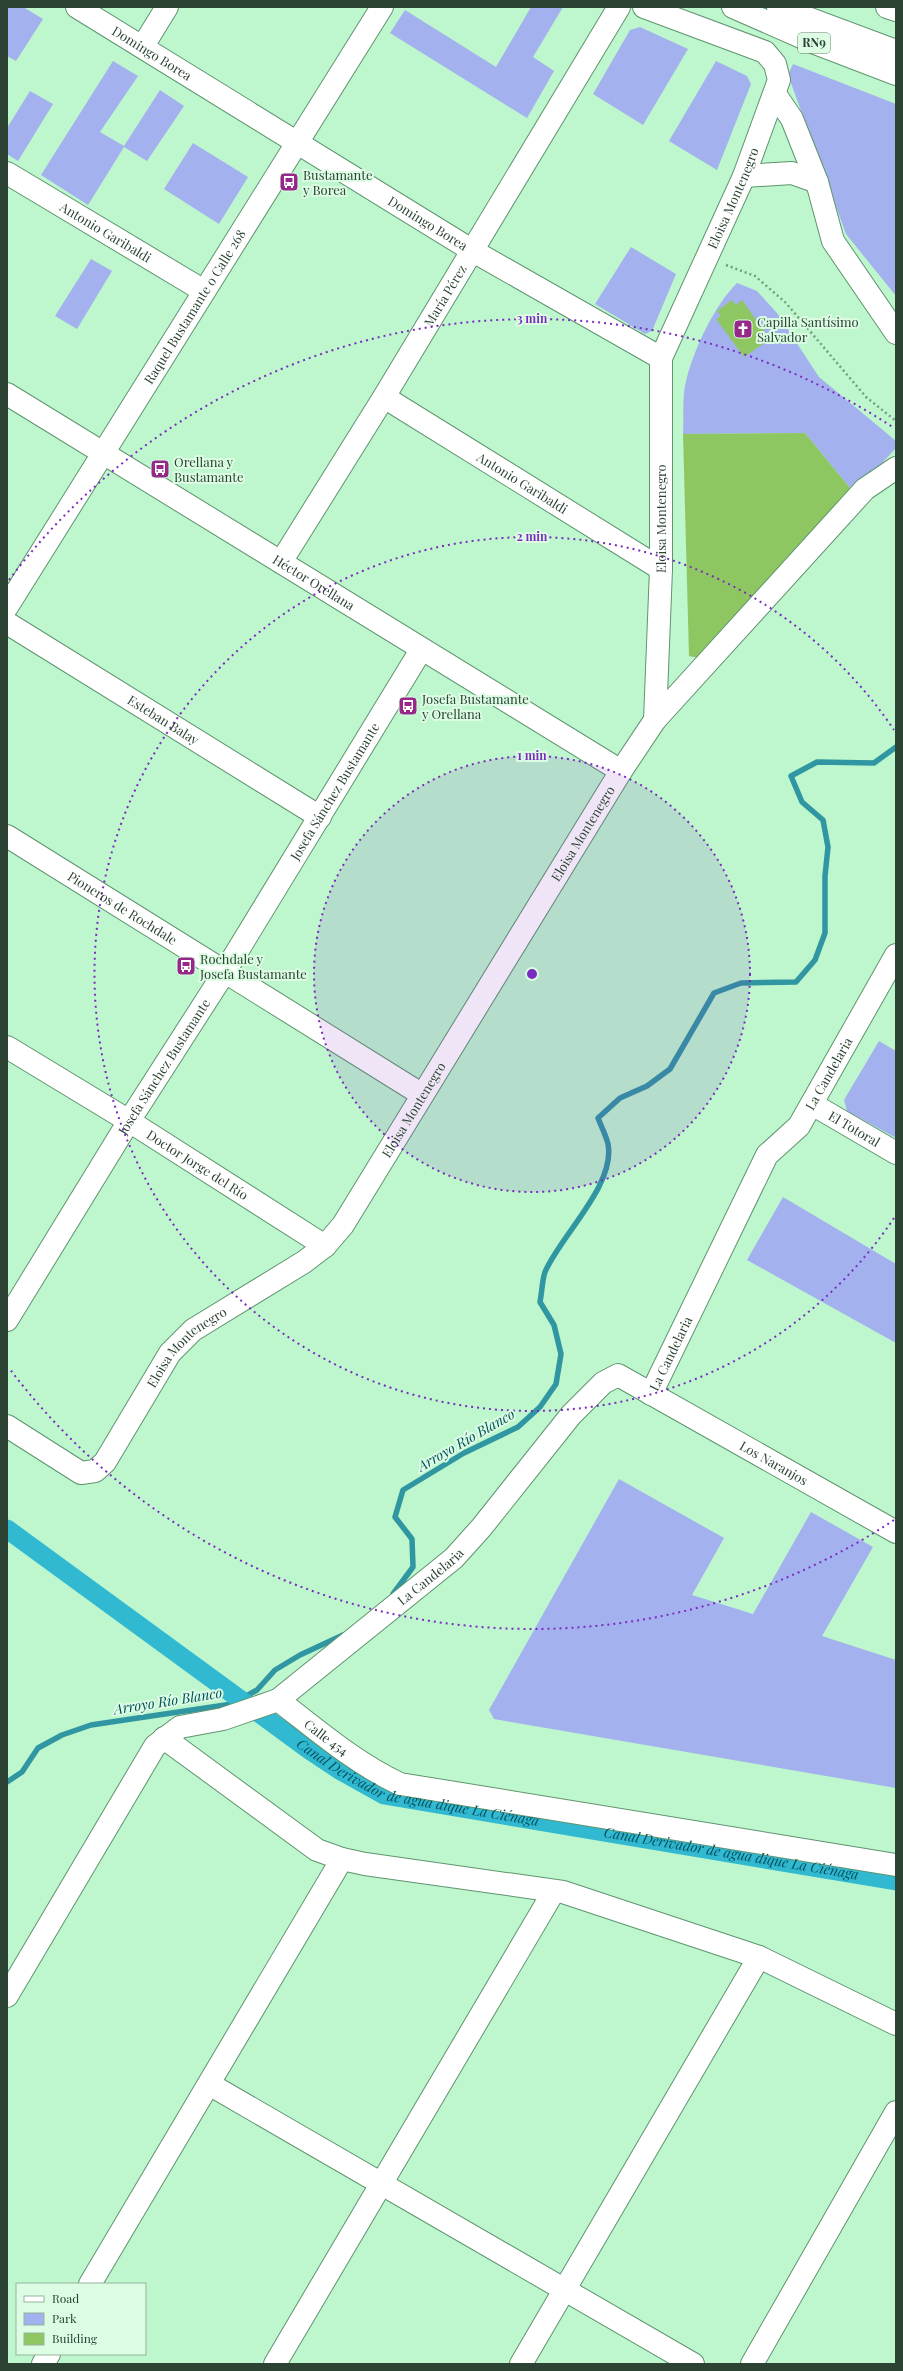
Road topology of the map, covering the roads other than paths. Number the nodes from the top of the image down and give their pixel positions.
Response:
1 (77, 7) edge
2 (167, 7) edge
3 (382, 7) edge
4 (619, 7) edge
5 (644, 7) edge
6 (733, 7) edge
7 (778, 7) edge
8 (887, 7) edge
9 (896, 10) edge
10 (143, 46) junction
11 (896, 51) edge
12 (896, 74) edge
13 (775, 94) junction
14 (297, 142) junction
15 (7, 173) edge
16 (744, 176) junction
17 (817, 182) junction
18 (473, 251) junction
19 (204, 291) junction
20 (896, 333) edge
21 (661, 358) junction
22 (7, 394) edge
23 (384, 397) junction
24 (104, 453) junction
25 (896, 468) edge
26 (281, 562) junction
27 (661, 569) junction
28 (7, 607) edge
29 (7, 623) edge
30 (421, 650) junction
31 (655, 720) junction
32 (621, 771) junction
33 (320, 817) junction
34 (7, 836) edge
35 (896, 955) edge
36 (224, 973) junction
37 (7, 1047) edge
38 (421, 1094) junction
39 (812, 1104) junction
40 (129, 1121) junction
41 (896, 1153) edge
42 (325, 1246) junction
43 (7, 1320) edge
44 (651, 1394) junction
45 (7, 1426) edge
46 (895, 1529) edge
47 (278, 1700) junction
48 (164, 1738) junction
49 (342, 1860) junction
50 (896, 1865) edge
51 (554, 1891) junction
52 (759, 1957) junction
53 (7, 1996) edge
54 (896, 2024) edge
55 (209, 2084) junction
56 (896, 2112) edge
57 (380, 2184) junction
58 (91, 2283) edge
59 (564, 2290) junction
60 (48, 2355) edge
61 (43, 2364) edge
62 (274, 2364) edge
63 (521, 2364) edge
64 (693, 2364) edge
65 (752, 2364) edge

1 - 10 street, Domingo Borea
2 - 10 street
3 - 14 street, Raquel Bustamante o Calle 268
4 - 18 street, María Pérez
5 - 13 street, Eloisa Montenegro
6 - 12 street, RN9
7 - 11 street, RN9
8 - 9 street
10 - 14 street, Domingo Borea
13 - 16 street, Eloisa Montenegro
13 - 17 street
14 - 18 street, Domingo Borea
14 - 19 street, Raquel Bustamante o Calle 268
15 - 19 street, Antonio Garibaldi
16 - 17 street
16 - 21 street, Eloisa Montenegro
17 - 20 street
18 - 21 street, Domingo Borea
18 - 23 street, María Pérez
19 - 24 street, Raquel Bustamante o Calle 268
21 - 27 street, Eloisa Montenegro
22 - 24 street, Héctor Orellana
23 - 26 street, María Pérez
23 - 27 street, Antonio Garibaldi
24 - 26 street, Héctor Orellana
24 - 28 street, Raquel Bustamante o Calle 268
25 - 31 street
26 - 30 street, Héctor Orellana
27 - 31 street, Eloisa Montenegro
29 - 33 street, Esteban Balay
30 - 32 street, Héctor Orellana
30 - 33 street, Josefa Sánchez Bustamante
31 - 32 street, Eloisa Montenegro
32 - 38 street, Eloisa Montenegro
33 - 36 street, Josefa Sánchez Bustamante
34 - 36 street, Pioneros de Rochdale
35 - 39 street, La Candelaria
36 - 38 street, Pioneros de Rochdale
36 - 40 street, Josefa Sánchez Bustamante
37 - 40 street, Doctor Jorge del Río
38 - 42 street, Eloisa Montenegro
39 - 41 street, El Totoral
39 - 44 street, La Candelaria
40 - 42 street, Doctor Jorge del Río
40 - 43 street, Josefa Sánchez Bustamante
42 - 45 street, Eloisa Montenegro
44 - 46 street, Los Naranjos
44 - 47 street, La Candelaria
47 - 48 street
47 - 50 street, Calle 454
48 - 49 street
48 - 53 street
49 - 51 street
49 - 55 street
51 - 52 street
51 - 57 street
52 - 54 street
52 - 59 street
55 - 57 street
55 - 58 street
56 - 65 street
57 - 59 street
57 - 62 street
59 - 63 street
59 - 64 street
60 - 61 street

